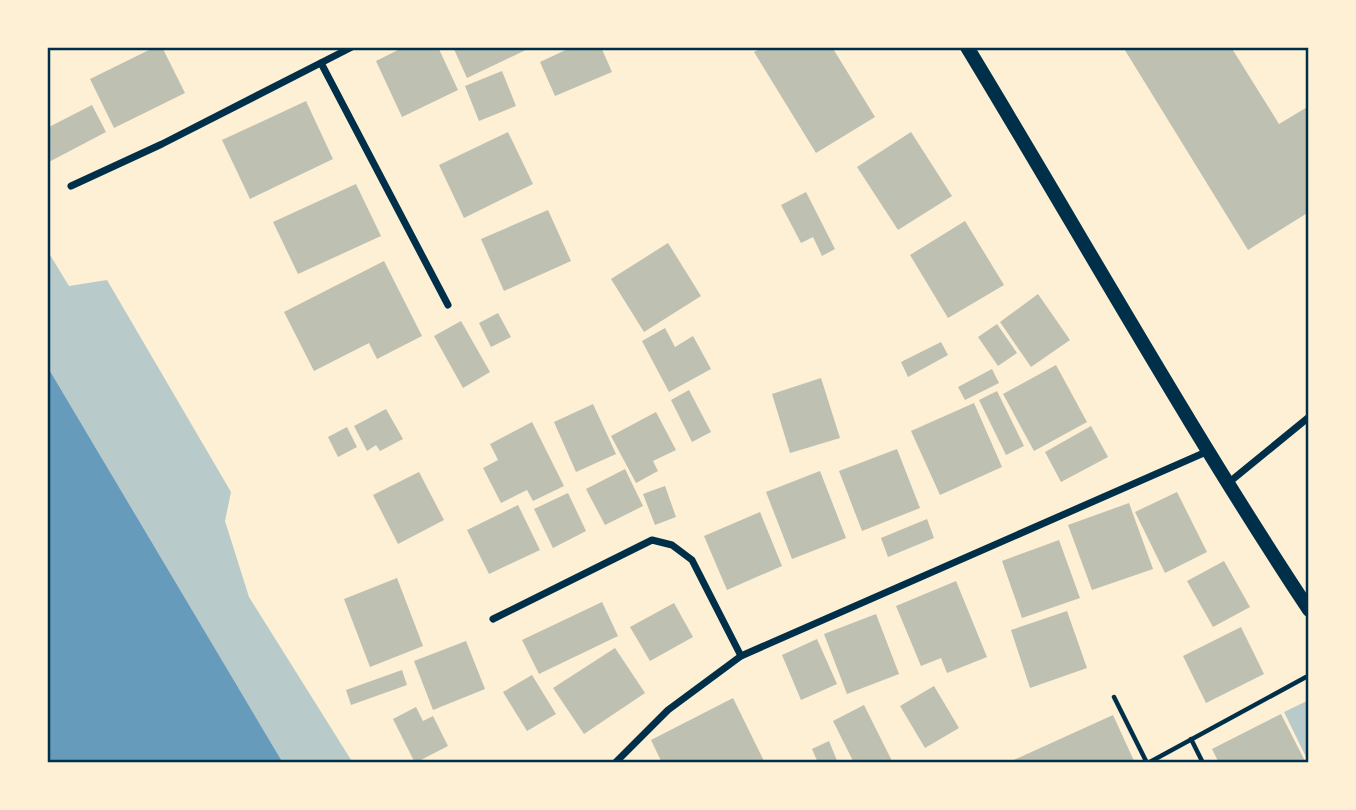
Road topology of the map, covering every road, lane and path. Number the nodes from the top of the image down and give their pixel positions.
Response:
1 (352, 47) edge
2 (967, 47) edge
3 (321, 63) junction
4 (71, 186) dead end
5 (448, 305) dead end
6 (1309, 417) edge
7 (1206, 452) junction
8 (1227, 484) junction
9 (1309, 610) edge
10 (493, 619) dead end
11 (741, 656) junction
12 (1306, 677) dead end
13 (1114, 697) dead end
14 (1191, 739) junction
15 (615, 763) edge
16 (1147, 763) edge
17 (1203, 763) edge

1 - 3 street
2 - 7 main road
3 - 4 street
3 - 5 street
6 - 8 street
7 - 8 main road
7 - 11 street
8 - 9 main road
10 - 11 street
11 - 15 street
12 - 14 path
13 - 16 path
14 - 16 path
14 - 17 path

